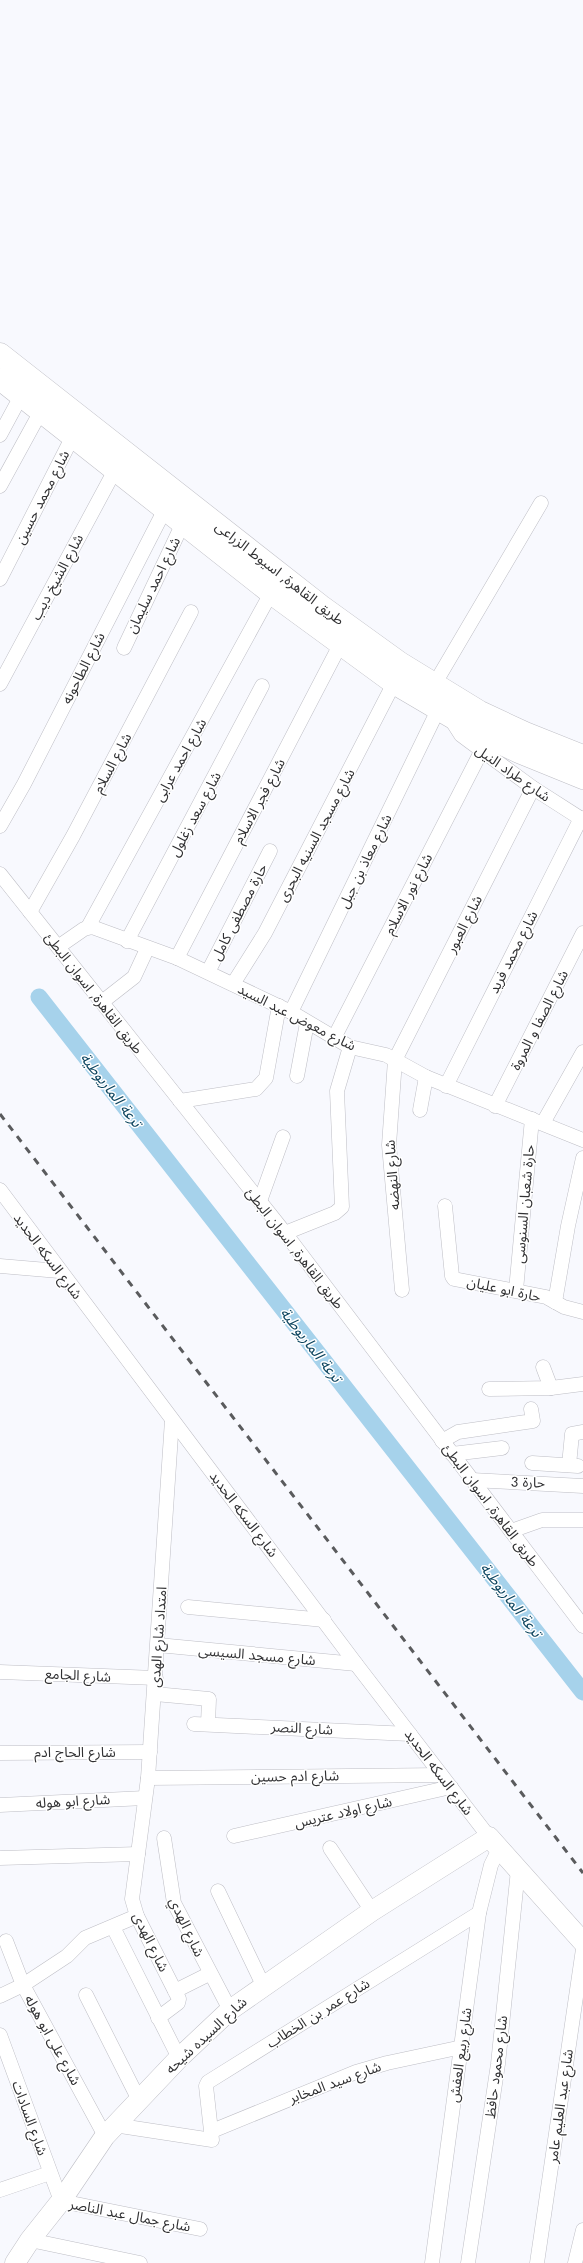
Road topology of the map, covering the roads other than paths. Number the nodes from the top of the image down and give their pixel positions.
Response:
1 (0, 354) edge
2 (0, 379) edge
3 (21, 396) junction
4 (41, 411) junction
5 (0, 435) edge
6 (73, 436) junction
7 (115, 470) junction
8 (0, 486) edge
9 (541, 503) dead end
10 (165, 509) junction
11 (183, 523) junction
12 (0, 579) edge
13 (271, 593) junction
14 (190, 612) dead end
15 (340, 645) junction
16 (124, 648) dead end
17 (394, 683) junction
18 (0, 684) edge
19 (434, 685) junction
20 (262, 686) dead end
21 (444, 714) junction
22 (482, 750) junction
23 (583, 756) edge
24 (583, 778) edge
25 (533, 788) junction
26 (582, 819) edge
27 (0, 826) edge
28 (270, 851) dead end
29 (0, 874) edge
30 (30, 912) junction
31 (88, 927) junction
32 (583, 933) edge
33 (127, 941) junction
34 (58, 948) junction
35 (146, 949) junction
36 (177, 958) junction
37 (208, 972) junction
38 (233, 984) junction
39 (102, 1002) junction
40 (285, 1009) junction
41 (307, 1023) junction
42 (334, 1038) junction
43 (350, 1046) junction
44 (583, 1052) edge
45 (395, 1060) junction
46 (297, 1076) dead end
47 (426, 1077) junction
48 (446, 1086) junction
49 (180, 1101) junction
50 (495, 1106) junction
51 (420, 1110) dead end
52 (538, 1121) junction
53 (283, 1137) dead end
54 (583, 1140) edge
55 (583, 1158) edge
56 (0, 1190) edge
57 (260, 1201) junction
58 (444, 1206) dead end
59 (285, 1233) junction
60 (0, 1266) edge
61 (59, 1271) junction
62 (402, 1290) dead end
63 (516, 1290) junction
64 (555, 1302) junction
65 (583, 1312) edge
66 (543, 1367) dead end
67 (583, 1384) edge
68 (551, 1388) junction
69 (490, 1389) dead end
70 (531, 1408) dead end
71 (172, 1420) junction
72 (583, 1432) edge
73 (442, 1441) junction
74 (502, 1448) dead end
75 (452, 1454) junction
76 (532, 1463) dead end
77 (472, 1480) junction
78 (583, 1486) edge
79 (583, 1520) edge
80 (510, 1531) junction
81 (188, 1607) dead end
82 (324, 1620) junction
83 (583, 1626) edge
84 (158, 1645) junction
85 (356, 1664) junction
86 (0, 1672) edge
87 (156, 1678) junction
88 (155, 1694) junction
89 (194, 1724) dead end
90 (208, 1724) junction
91 (410, 1734) junction
92 (150, 1752) junction
93 (0, 1753) edge
94 (441, 1775) junction
95 (148, 1778) junction
96 (450, 1787) junction
97 (145, 1798) junction
98 (0, 1805) edge
99 (234, 1836) dead end
100 (164, 1838) dead end
101 (494, 1843) junction
102 (330, 1848) dead end
103 (138, 1854) junction
104 (0, 1858) edge
105 (518, 1870) junction
106 (218, 1891) dead end
107 (372, 1911) junction
108 (479, 1913) junction
109 (137, 1916) junction
110 (113, 1927) junction
111 (6, 1941) dead end
112 (583, 1942) edge
113 (583, 1949) edge
114 (209, 1974) junction
115 (23, 1985) junction
116 (263, 1985) junction
117 (175, 1991) junction
118 (86, 1995) dead end
119 (0, 1996) edge
120 (230, 2010) junction
121 (158, 2018) junction
122 (0, 2035) edge
123 (462, 2047) junction
124 (179, 2058) junction
125 (139, 2100) junction
126 (109, 2130) junction
127 (212, 2136) junction
128 (50, 2173) junction
129 (0, 2190) edge
130 (61, 2201) junction
131 (200, 2228) dead end
132 (583, 2230) edge
133 (30, 2240) junction
134 (15, 2263) edge
135 (140, 2263) edge
136 (432, 2263) edge
137 (468, 2263) edge
138 (537, 2263) edge
139 (575, 2263) edge

1 - 19 highway, طريق القاهرة, اسيوط الزراعى
2 - 3 highway, طريق القاهرة, اسيوط الزراعى
3 - 4 highway, طريق القاهرة, اسيوط الزراعى
3 - 5 street
4 - 6 highway, طريق القاهرة, اسيوط الزراعى
4 - 8 street
6 - 7 highway, طريق القاهرة, اسيوط الزراعى
6 - 12 street, شارع محمد حسين
7 - 10 highway, طريق القاهرة, اسيوط الزراعى
7 - 18 street, شارع الشيخ ديب
9 - 19 street
10 - 11 highway, طريق القاهرة, اسيوط الزراعى
10 - 27 street, شارع الطاحونه
11 - 13 highway, طريق القاهرة, اسيوط الزراعى
11 - 16 street, شارع احمد سليمان
13 - 15 highway, طريق القاهرة, اسيوط الزراعى
13 - 31 street, شارع احمد عرابى
14 - 30 street, شارع السلام
15 - 17 highway, طريق القاهرة, اسيوط الزراعى
15 - 36 street, شارع فجر الاسلام
17 - 21 highway, طريق القاهرة, اسيوط الزراعى
17 - 38 street, شارع مسجد السنيه البحرى
19 - 23 highway, طريق القاهرة, اسيوط الزراعى
20 - 33 street, شارع سعد زغلول
21 - 22 street, شارع طراد النيل
21 - 24 highway, طريق القاهرة, اسيوط الزراعى
21 - 40 street, شارع معاذ بن جبل
22 - 25 street, شارع طراد النيل
22 - 42 street, شارع نور الاسلام
25 - 26 street, شارع طراد النيل
25 - 45 street, شارع العبور
26 - 48 street, شارع محمد فريد
28 - 37 street, حارة مصطفى كامل
29 - 30 street, طريق القاهرة, اسوان البطئ
30 - 34 street, طريق القاهرة, اسوان البطئ
31 - 33 street, شارع معوض عبد السيد
31 - 34 street
32 - 50 street, شارع الصفا و المروة
33 - 35 street, شارع معوض عبد السيد
34 - 39 street, طريق القاهرة, اسوان البطئ
35 - 36 street, شارع معوض عبد السيد
35 - 39 street
36 - 37 street, شارع معوض عبد السيد
37 - 38 street, شارع معوض عبد السيد
38 - 40 street, شارع معوض عبد السيد
39 - 49 street, طريق القاهرة, اسوان البطئ
40 - 41 street, شارع معوض عبد السيد
40 - 49 street, شارع معاذ بن جبل
41 - 42 street, شارع معوض عبد السيد
41 - 46 street
42 - 43 street, شارع معوض عبد السيد
43 - 45 street, شارع معوض عبد السيد
43 - 59 street
44 - 52 street
45 - 47 street, شارع معوض عبد السيد
45 - 62 street, شارع النهضه
47 - 48 street, شارع معوض عبد السيد
47 - 51 street
48 - 50 street, شارع معوض عبد السيد
49 - 57 street, طريق القاهرة, اسوان البطئ
50 - 52 street, شارع معوض عبد السيد
52 - 54 street, شارع معوض عبد السيد
52 - 63 street, حارة شعبان السنوسى
53 - 57 street
55 - 64 street, حارة ابو عليان
56 - 61 street, شارع السكه الحديد
57 - 59 street, طريق القاهرة, اسوان البطئ
58 - 63 street, حارة ابو عليان
59 - 73 street, طريق القاهرة, اسوان البطئ
60 - 61 street
61 - 71 street, شارع السكه الحديد
63 - 64 street, حارة ابو عليان
64 - 65 street, حارة ابو عليان
66 - 68 street
67 - 68 street
68 - 69 street
70 - 73 street
71 - 82 street, شارع السكه الحديد
71 - 84 street, امتداد شارع الهدى
72 - 76 street
73 - 75 street, طريق القاهرة, اسوان البطئ
74 - 75 street
75 - 77 street, طريق القاهرة, اسوان البطئ
77 - 78 street, حارة 3
77 - 80 street, طريق القاهرة, اسوان البطئ
79 - 80 street
80 - 83 street, طريق القاهرة, اسوان البطئ
81 - 82 street
82 - 85 street, شارع السكه الحديد
84 - 85 street, شارع مسجد السيسى
84 - 87 street, امتداد شارع الهدى
85 - 91 street, شارع السكه الحديد
86 - 87 street, شارع الجامع
87 - 88 street, امتداد شارع الهدى
88 - 90 street
88 - 92 street, امتداد شارع الهدى
89 - 90 street, شارع النصر
90 - 91 street, شارع النصر
91 - 94 street, شارع السكه الحديد
92 - 93 street, شارع الحاج ادم
92 - 95 street, امتداد شارع الهدى
94 - 95 street, شارع ادم حسين
94 - 96 street, شارع السكه الحديد
95 - 97 street, امتداد شارع الهدى
96 - 99 street, شارع اولاد عتريس
96 - 101 street, شارع السكه الحديد
97 - 98 street, شارع ابو هوله
97 - 103 street, امتداد شارع الهدى
100 - 114 street, شارع الهدي
101 - 105 street
101 - 107 street, شارع السيده شيحه
101 - 108 street, شارع ربيع العفش
102 - 107 street
103 - 104 street
103 - 109 street, شارع الهدى
105 - 112 street
105 - 137 street, شارع محمود حافظ
106 - 116 street
107 - 116 street, شارع السيده شيحه
108 - 123 street, شارع ربيع العفش
108 - 127 street, شارع عمر بن الخطاب
109 - 110 street
109 - 117 street, شارع الهدى
110 - 115 street
110 - 121 street
111 - 115 street, شارع على ابو هوله
113 - 138 street, شارع عبد العليم عامر
114 - 117 street
114 - 120 street, شارع الهدي
115 - 119 street
115 - 126 street, شارع على ابو هوله
116 - 120 street, شارع السيده شيحه
117 - 121 street
118 - 125 street
120 - 124 street, شارع السيده شيحه
121 - 124 street
122 - 128 street, شارع السادات
123 - 127 street, شارع سيد المخابر
123 - 136 street, شارع ربيع العفش
124 - 125 street, شارع السيده شيحه
125 - 126 street, شارع السيده شيحه
126 - 127 street
126 - 130 street, شارع السيده شيحه
128 - 129 street
128 - 130 street, شارع السادات
130 - 131 street, شارع جمال عبد الناصر
130 - 133 street, شارع السيده شيحه
132 - 139 street
133 - 134 street, شارع السيده شيحه
133 - 135 street

